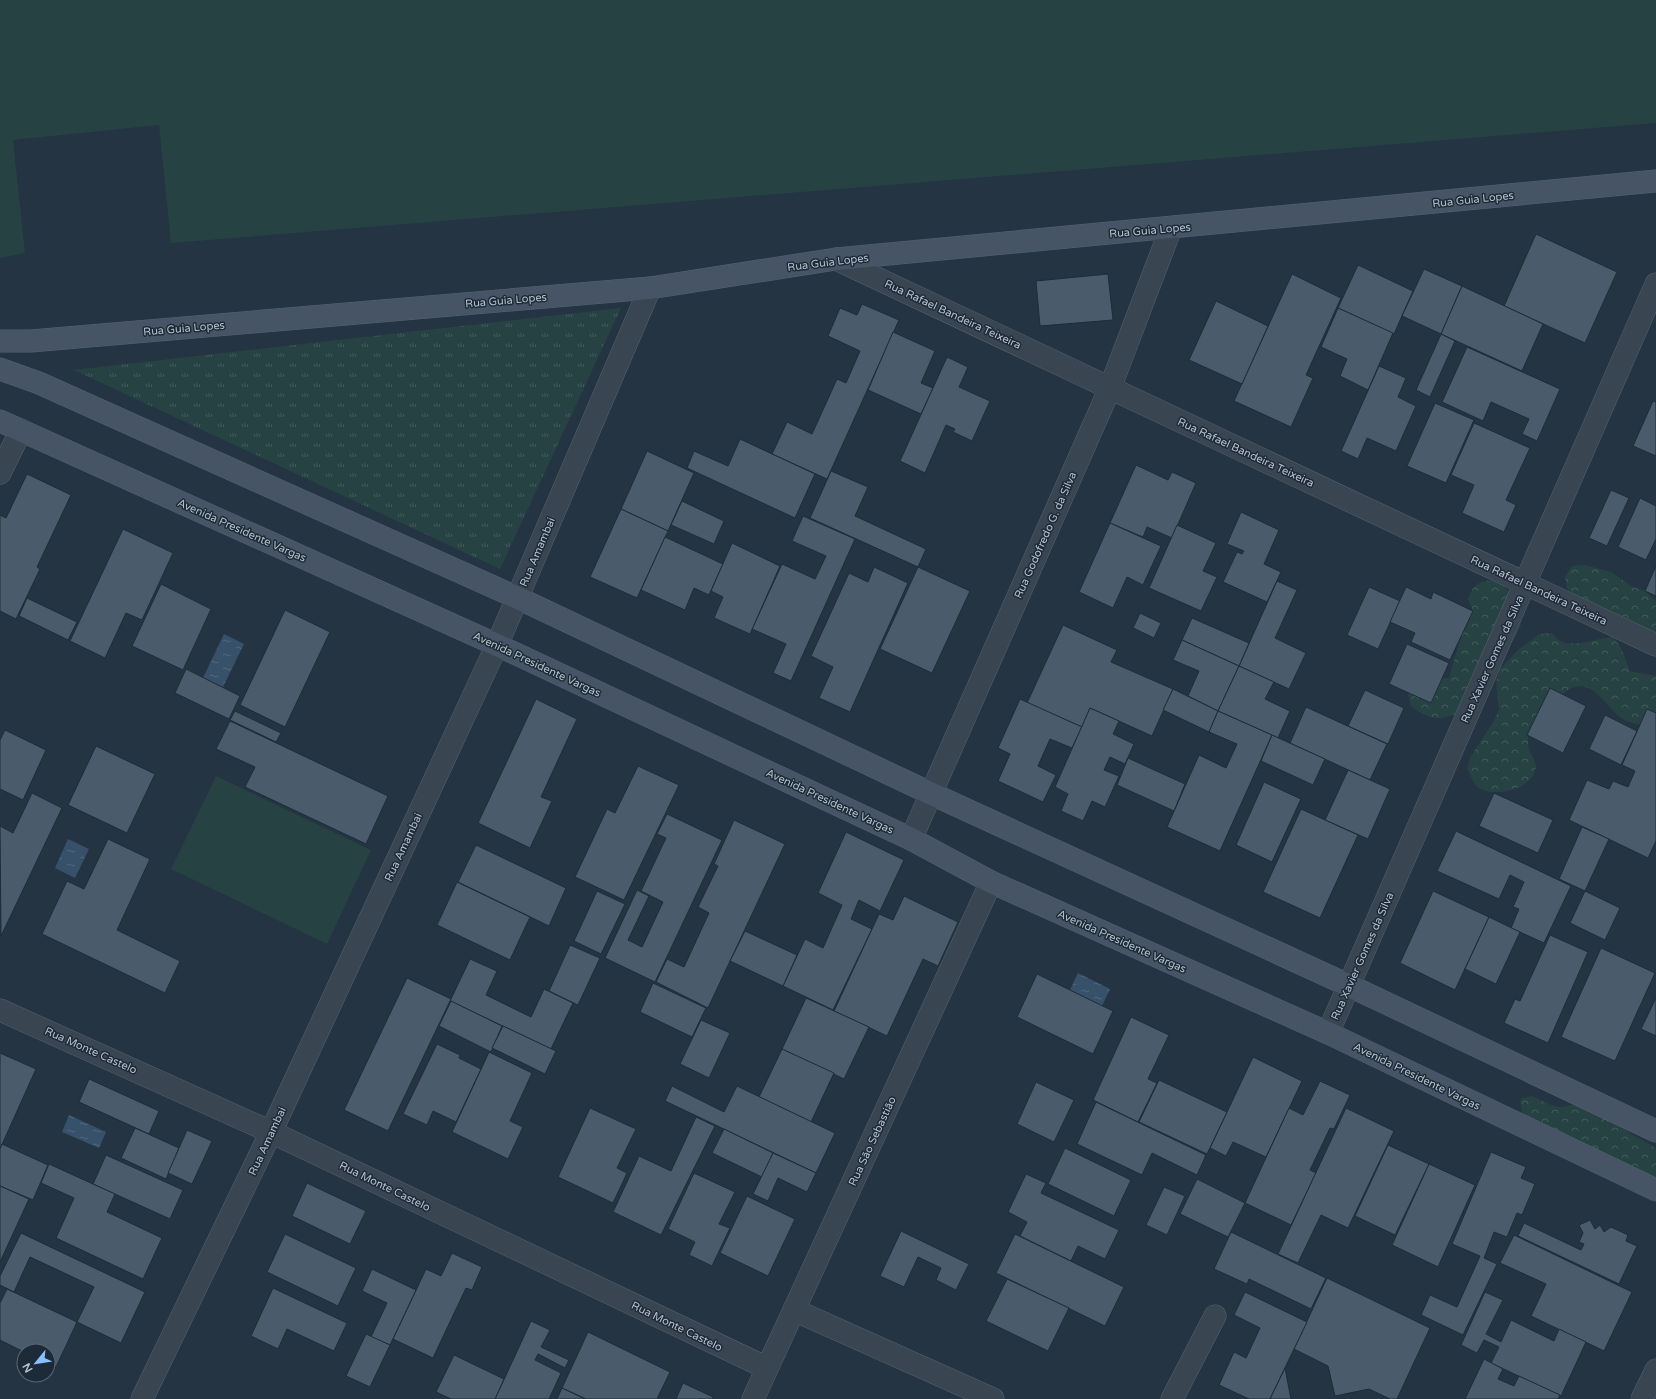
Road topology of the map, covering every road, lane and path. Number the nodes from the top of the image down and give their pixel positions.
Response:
1 (1656, 181) edge
2 (1171, 228) junction
3 (836, 259) junction
4 (1656, 284) edge
5 (650, 288) junction
6 (0, 341) edge
7 (0, 369) edge
8 (1110, 388) junction
9 (0, 421) edge
10 (21, 430) junction
11 (0, 473) edge
12 (1525, 584) junction
13 (518, 598) junction
14 (497, 645) junction
15 (1656, 645) edge
16 (932, 794) junction
17 (911, 839) junction
18 (991, 882) junction
19 (1350, 986) junction
20 (0, 1010) edge
21 (1328, 1033) junction
22 (1656, 1131) edge
23 (271, 1132) junction
24 (1656, 1190) edge
25 (794, 1310) junction
26 (1215, 1316) dead end
27 (767, 1368) junction
28 (1656, 1370) edge
29 (142, 1399) edge
30 (753, 1399) edge
31 (993, 1399) edge
32 (1172, 1399) edge
33 (1642, 1399) edge

1 - 2 main road, Rua Guia Lopes
2 - 3 main road, Rua Guia Lopes
2 - 8 street, Rua Godofredo G. da Silva
3 - 5 main road, Rua Guia Lopes
3 - 8 street, Rua Rafael Bandeira Teixeira
4 - 12 street, Rua Xavier Gomes da Silva
5 - 6 main road, Rua Guia Lopes
5 - 13 street, Rua Amambai
7 - 13 main road
8 - 12 street, Rua Rafael Bandeira Teixeira
8 - 16 street, Rua Godofredo G. da Silva
9 - 10 main road, Avenida Presidente Vargas
10 - 11 street
10 - 14 main road, Avenida Presidente Vargas
12 - 15 street, Rua Rafael Bandeira Teixeira
12 - 19 street, Rua Xavier Gomes da Silva
13 - 14 street, Rua Amambai
13 - 16 main road
14 - 17 main road, Avenida Presidente Vargas
14 - 23 street, Rua Amambai
16 - 17 street, Rua Godofredo G. da Silva
16 - 19 main road
17 - 18 main road, Avenida Presidente Vargas
18 - 21 main road, Avenida Presidente Vargas
18 - 25 street, Rua São Sebastião
19 - 21 street, Rua Xavier Gomes da Silva
19 - 22 main road
20 - 23 street, Rua Monte Castelo
21 - 24 main road, Avenida Presidente Vargas
23 - 27 street, Rua Monte Castelo
23 - 29 street, Rua Amambai
25 - 27 street, Rua São Sebastião
25 - 31 street
26 - 32 street
27 - 30 street, Rua São Sebastião
28 - 33 street

